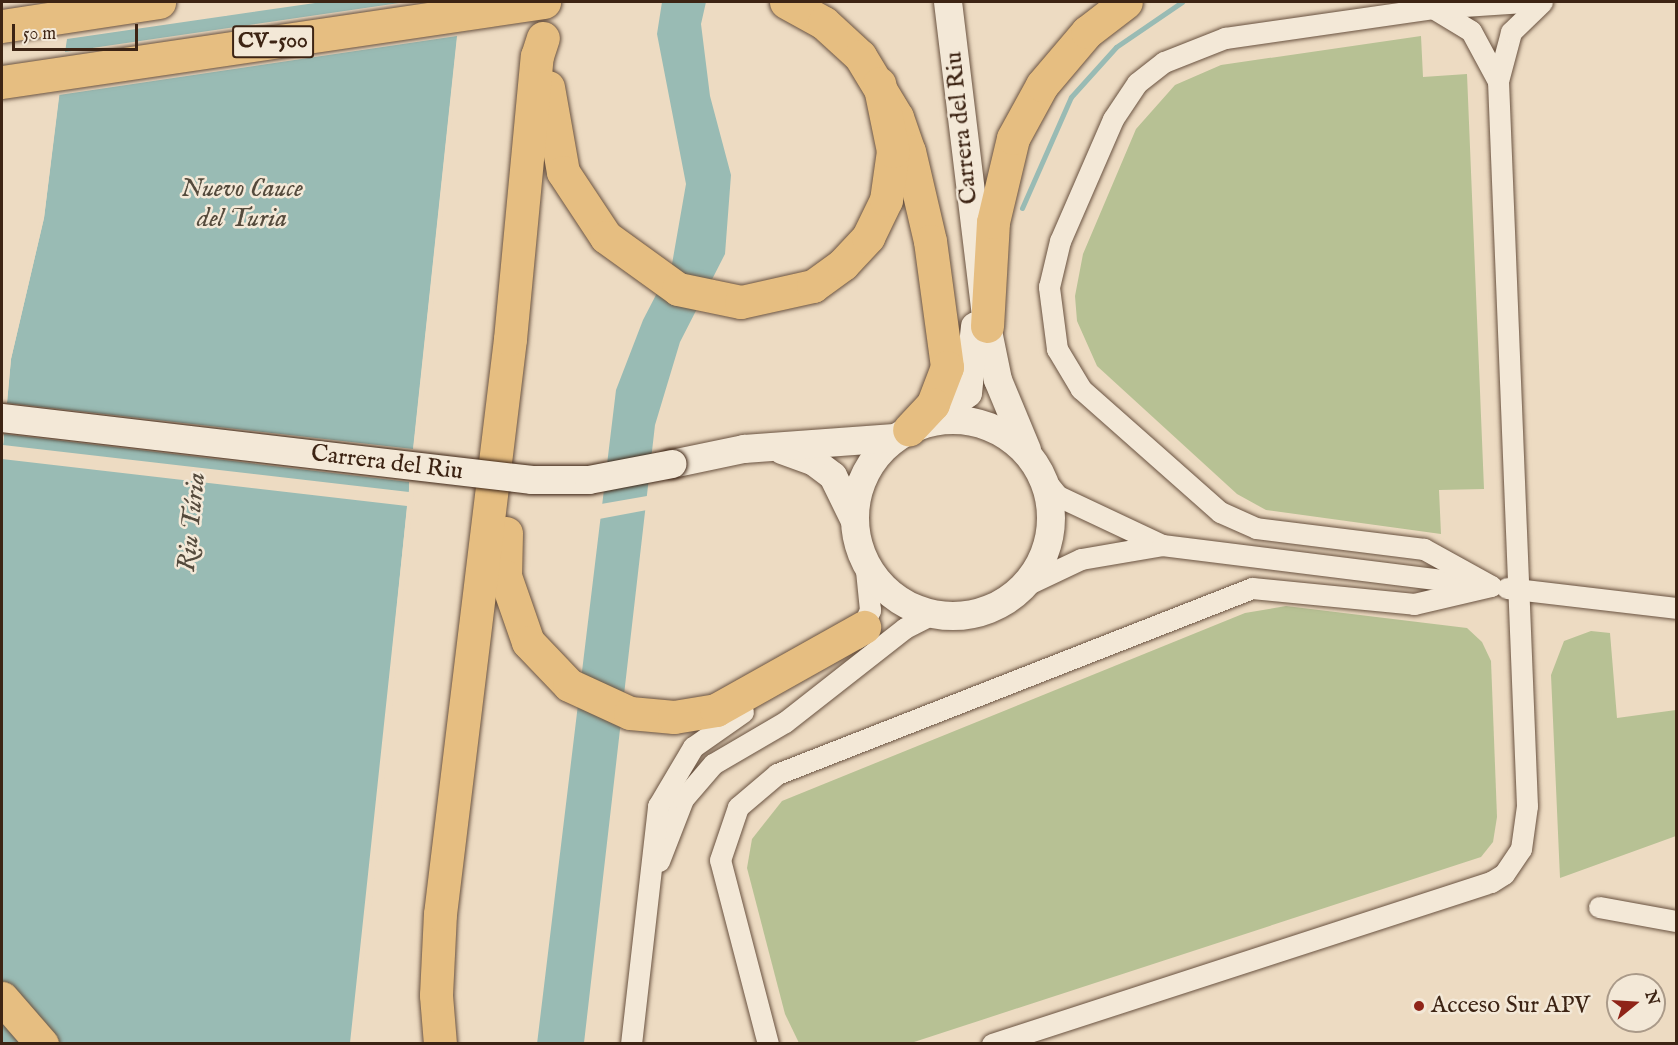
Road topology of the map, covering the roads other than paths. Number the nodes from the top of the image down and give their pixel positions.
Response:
1 (159, 2) edge
2 (786, 2) edge
3 (948, 2) edge
4 (1126, 2) edge
5 (1524, 2) edge
6 (1542, 2) edge
7 (1433, 8) junction
8 (544, 21) edge
9 (2, 26) edge
10 (1498, 81) junction
11 (2, 82) edge
12 (879, 83) junction
13 (528, 140) junction
14 (976, 255) junction
15 (987, 326) junction
16 (2, 418) edge
17 (910, 430) junction
18 (771, 447) junction
19 (1036, 467) junction
20 (855, 523) junction
21 (1162, 545) junction
22 (866, 561) junction
23 (1023, 586) junction
24 (1491, 586) junction
25 (1519, 589) junction
26 (1677, 608) edge
27 (933, 614) junction
28 (864, 627) junction
29 (649, 896) junction
30 (1599, 908) dead end
31 (1677, 921) edge
32 (2, 998) edge
33 (42, 1044) edge
34 (440, 1044) edge
35 (631, 1044) edge
36 (768, 1044) edge
37 (992, 1044) edge

1 - 9 highway
2 - 12 highway
3 - 14 street, Carrera del Riu
4 - 15 highway
5 - 7 street
6 - 10 street
7 - 10 street
7 - 24 street
8 - 11 highway, CV-500
8 - 12 highway
8 - 13 highway
10 - 25 street
12 - 17 highway
13 - 28 highway
13 - 34 highway
14 - 15 street, Carrera del Riu
14 - 17 street, Carrera del Riu
15 - 19 street, Carrera del Riu
16 - 18 street, Carrera del Riu, bridge
17 - 18 street, Carrera del Riu
17 - 19 street
17 - 20 street
18 - 20 street
19 - 21 street
19 - 23 street
20 - 22 street
21 - 23 street
21 - 24 street
22 - 27 street
22 - 28 street
23 - 27 street
24 - 25 street
24 - 36 street
25 - 26 street
25 - 37 street
27 - 29 street
28 - 29 street
29 - 35 street
30 - 31 street
32 - 33 highway

